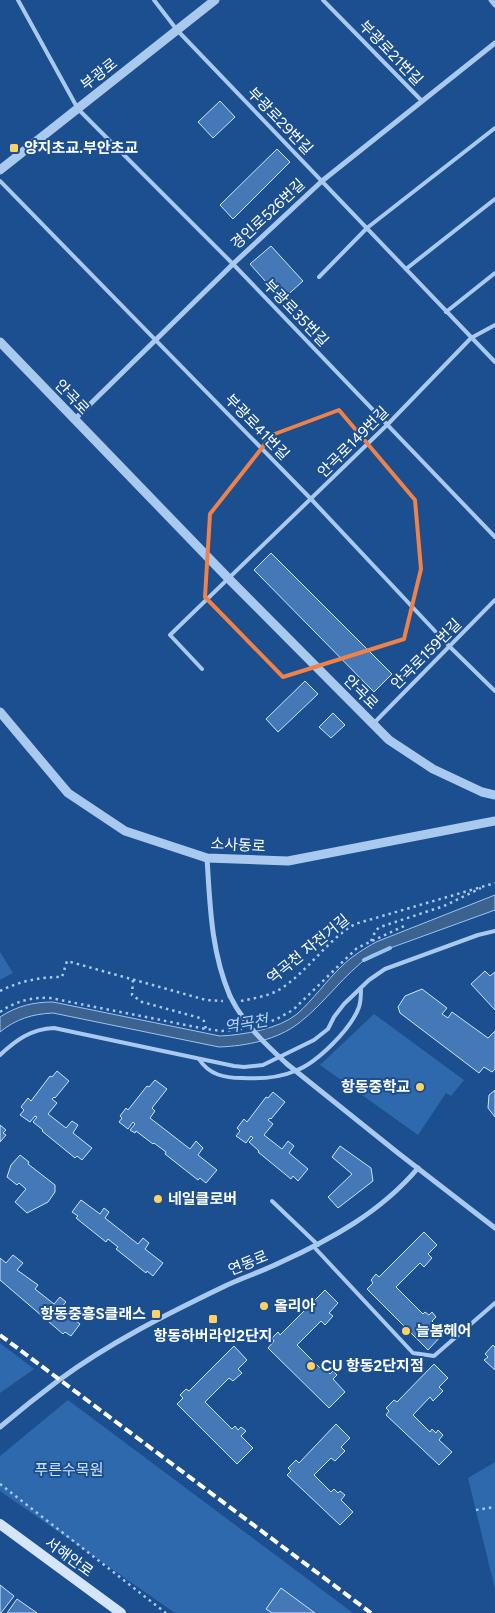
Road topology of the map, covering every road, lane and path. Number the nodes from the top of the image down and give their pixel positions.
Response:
1 (18, 0) edge
2 (154, 0) edge
3 (215, 0) edge
4 (324, 0) edge
5 (491, 0) edge
6 (495, 6) edge
7 (177, 30) junction
8 (495, 43) edge
9 (421, 100) junction
10 (78, 108) junction
11 (495, 128) edge
12 (0, 170) edge
13 (0, 181) edge
14 (322, 181) junction
15 (495, 199) edge
16 (367, 228) junction
17 (233, 264) junction
18 (406, 269) junction
19 (495, 273) edge
20 (319, 277) dead end
21 (446, 312) junction
22 (495, 325) edge
23 (471, 338) junction
24 (157, 340) junction
25 (0, 342) edge
26 (495, 362) edge
27 (74, 420) junction
28 (388, 424) junction
29 (311, 499) junction
30 (495, 537) edge
31 (229, 579) junction
32 (495, 600) edge
33 (449, 646) junction
34 (202, 669) dead end
35 (495, 690) edge
36 (0, 712) edge
37 (373, 724) junction
38 (495, 795) edge
39 (495, 821) edge
40 (207, 858) junction
41 (495, 883) edge
42 (487, 884) junction
43 (404, 926) dead end
44 (495, 931) edge
45 (371, 941) junction
46 (133, 980) junction
47 (361, 988) junction
48 (0, 991) edge
49 (225, 1001) dead end
50 (240, 1001) dead end
51 (0, 1012) edge
52 (258, 1024) dead end
53 (250, 1026) dead end
54 (206, 1029) junction
55 (0, 1056) edge
56 (199, 1059) junction
57 (296, 1071) junction
58 (418, 1168) junction
59 (272, 1200) dead end
60 (495, 1228) edge
61 (316, 1246) junction
62 (495, 1303) edge
63 (0, 1427) edge
64 (0, 1484) edge
65 (495, 1507) edge
66 (476, 1510) dead end
67 (0, 1524) edge
68 (120, 1613) edge
69 (166, 1613) edge

1 - 10 lane, 부광로35번길
2 - 7 lane, 부광로29번길
3 - 7 street, 부광로
4 - 9 lane, 부광로21번길
5 - 6 street
7 - 10 street, 부광로
7 - 14 lane, 부광로29번길
8 - 9 street, 경인로526번길
9 - 14 street, 경인로526번길
10 - 12 street, 부광로
10 - 17 lane, 부광로35번길
11 - 16 lane
13 - 24 lane, 부광로41번길
14 - 16 lane, 부광로29번길
14 - 17 street, 경인로526번길
15 - 18 lane
16 - 18 lane, 부광로29번길
16 - 20 lane
17 - 24 street, 경인로526번길
17 - 28 lane, 부광로35번길
18 - 21 lane, 부광로29번길
19 - 21 lane
21 - 23 lane, 부광로29번길
22 - 23 lane, 안곡로149번길
23 - 26 lane, 부광로29번길
23 - 28 lane, 안곡로149번길
24 - 27 street, 경인로526번길
24 - 29 lane, 부광로41번길
25 - 27 street, 안곡로
27 - 31 street, 안곡로
28 - 29 lane, 안곡로149번길
28 - 30 lane, 부광로35번길
29 - 31 lane, 안곡로149번길
29 - 33 lane, 부광로41번길
31 - 34 lane
31 - 37 street, 안곡로
32 - 33 lane, 안곡로159번길
33 - 35 lane, 부광로41번길
33 - 37 lane, 안곡로159번길
36 - 40 street, 소사동로
37 - 38 street, 안곡로
39 - 40 street, 소사동로
40 - 57 street, bridge
41 - 42 path, 역곡천 자전거길
42 - 45 path
42 - 50 path, 역곡천 자전거길
43 - 45 path
44 - 47 lane
45 - 52 path
46 - 48 path
46 - 49 path
46 - 54 path
47 - 56 lane
47 - 57 lane
51 - 54 path
53 - 54 path
55 - 56 lane
56 - 57 lane
57 - 58 street
58 - 60 street
58 - 61 street, 연동로
59 - 61 lane
61 - 62 lane
61 - 63 street, 연동로
64 - 69 path
65 - 66 path
67 - 68 main road, 서해안로

